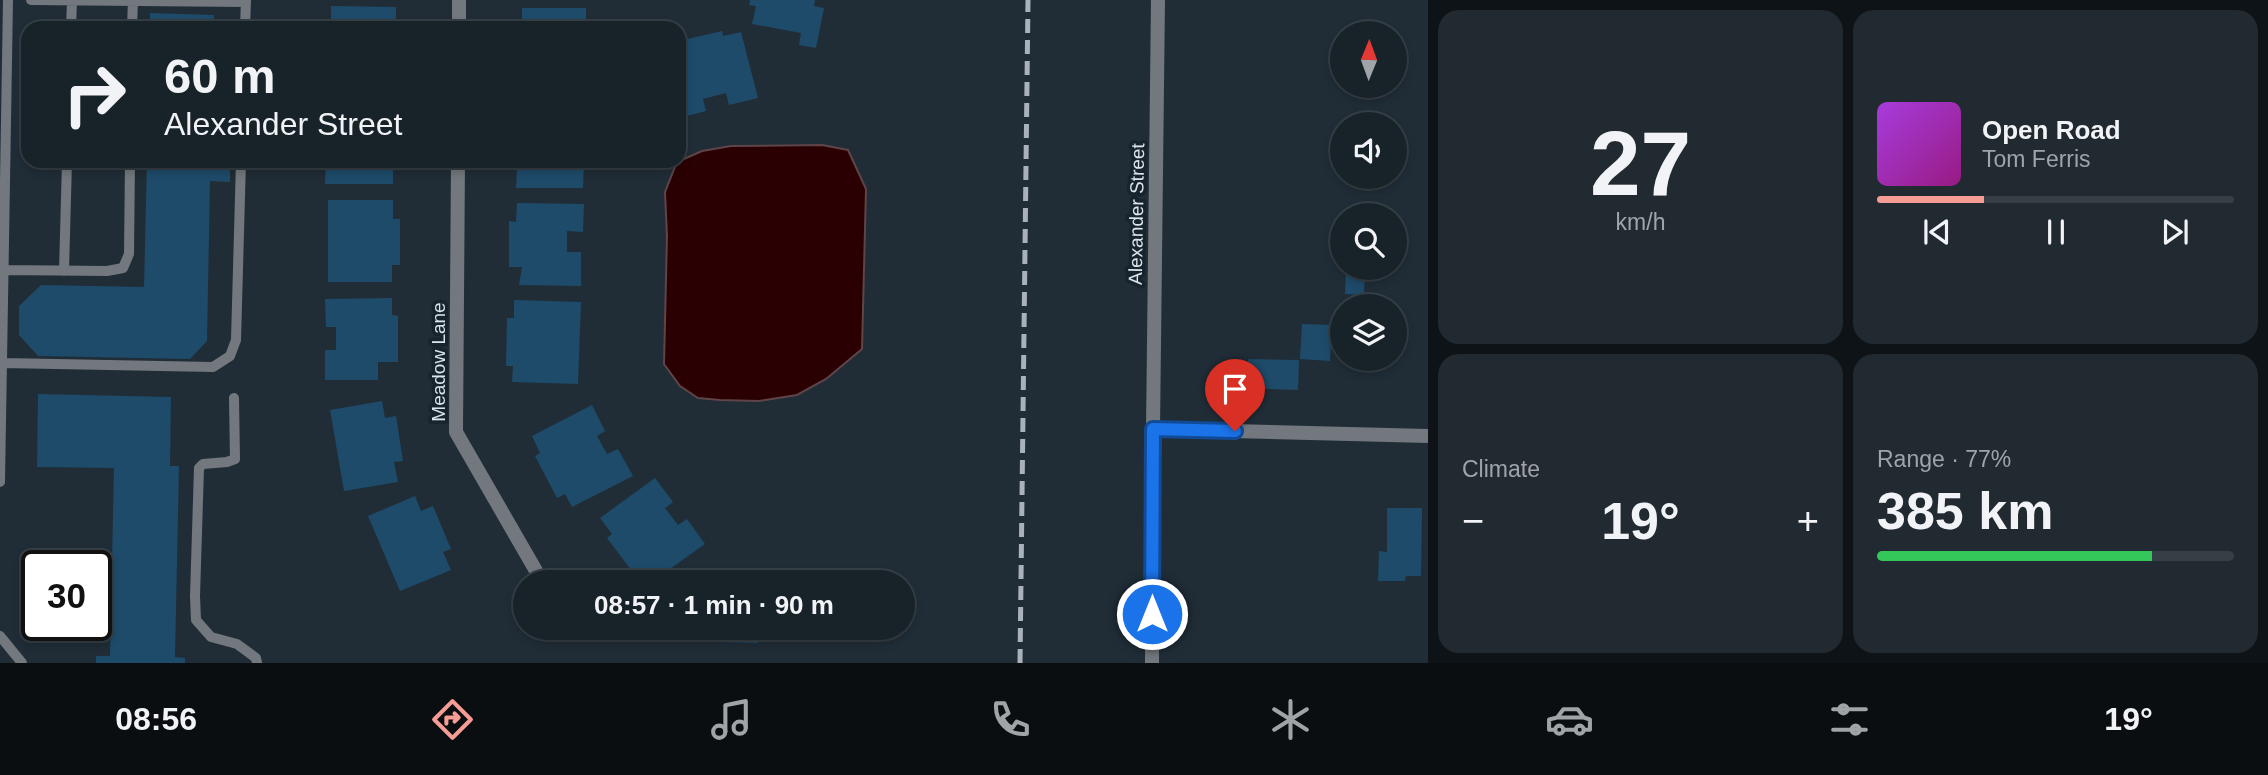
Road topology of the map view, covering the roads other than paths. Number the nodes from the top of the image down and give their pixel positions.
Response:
1 (8, 0) edge
2 (30, 0) edge
3 (459, 0) edge
4 (1158, 0) edge
5 (72, 1) edge
6 (133, 1) edge
7 (246, 1) edge
8 (71, 21) edge
9 (132, 21) edge
10 (245, 21) edge
11 (459, 21) edge
12 (67, 168) edge
13 (130, 168) edge
14 (241, 168) edge
15 (458, 168) edge
16 (4, 270) junction
17 (64, 271) junction
18 (3, 363) junction
19 (234, 398) dead end
20 (1153, 429) junction
21 (1428, 436) edge
22 (0, 482) edge
23 (536, 570) edge
24 (0, 636) edge
25 (22, 663) edge
26 (257, 663) edge
27 (1152, 663) edge

1 - 16 lane
2 - 5 lane
3 - 11 street
4 - 20 street, Alexander Street
5 - 6 lane
5 - 8 lane
6 - 7 lane
6 - 9 lane
7 - 10 lane
12 - 17 lane
13 - 17 lane
14 - 18 lane
15 - 23 street, Meadow Lane
16 - 17 lane
16 - 18 lane
18 - 22 lane
19 - 26 lane
20 - 21 street
20 - 27 street, Alexander Street
24 - 25 lane

